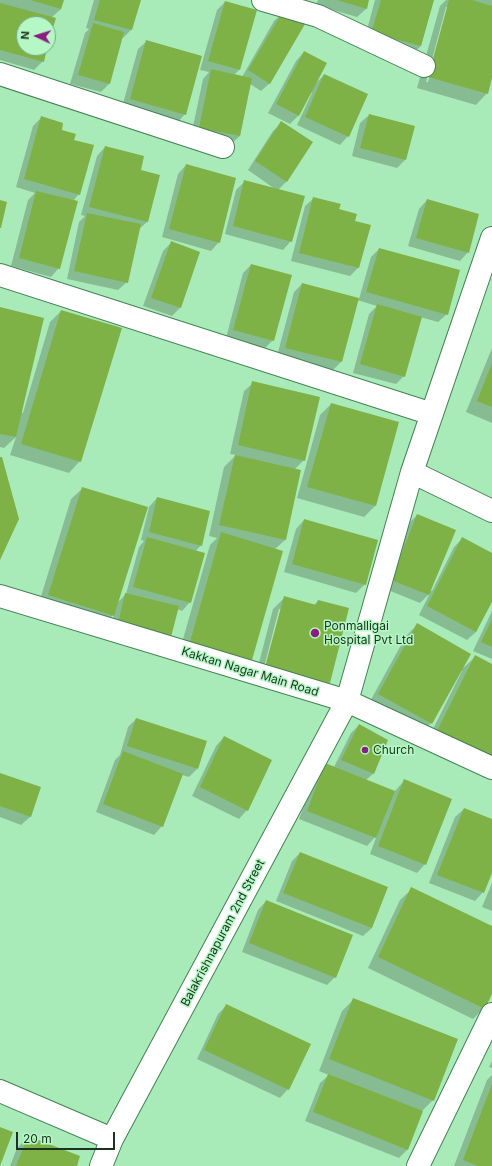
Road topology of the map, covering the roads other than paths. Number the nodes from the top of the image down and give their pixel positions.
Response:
1 (263, 0) edge
2 (424, 66) dead end
3 (0, 74) edge
4 (223, 147) dead end
5 (491, 245) edge
6 (0, 275) edge
7 (432, 414) junction
8 (412, 472) junction
9 (492, 511) edge
10 (0, 596) edge
11 (347, 701) junction
12 (492, 768) edge
13 (492, 1014) edge
14 (0, 1090) edge
15 (112, 1139) junction
16 (101, 1166) edge
17 (418, 1166) edge

1 - 2 street
3 - 4 street
5 - 7 street, Balakrishnapuram 2nd Street
6 - 7 street
7 - 8 street, Balakrishnapuram 2nd Street
8 - 9 street
8 - 11 street, Balakrishnapuram 2nd Street
10 - 11 street, Kakkan Nagar Main Road
11 - 12 street, Kakkan Nagar Main Road
11 - 15 street, Balakrishnapuram 2nd Street
13 - 17 street
14 - 15 street
15 - 16 street, Balakrishnapuram 2nd Street

